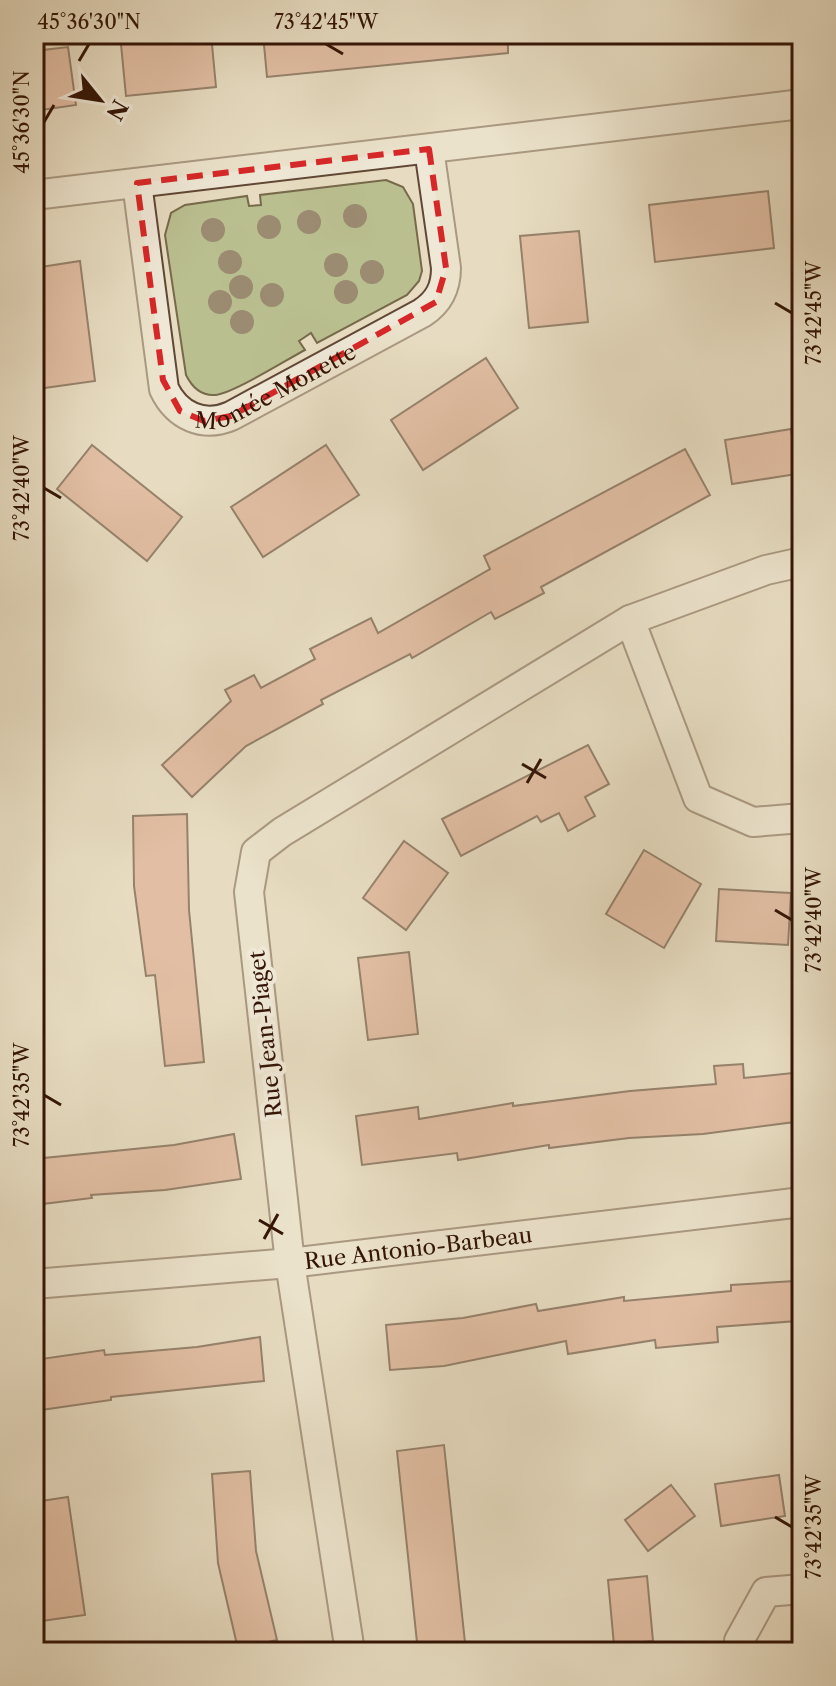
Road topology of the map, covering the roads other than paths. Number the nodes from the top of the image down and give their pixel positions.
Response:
1 (802, 104) edge
2 (429, 149) junction
3 (137, 183) junction
4 (34, 195) edge
5 (802, 562) edge
6 (630, 620) junction
7 (802, 818) edge
8 (802, 1202) edge
9 (290, 1263) junction
10 (34, 1284) edge
11 (802, 1589) edge
12 (350, 1652) edge
13 (740, 1652) edge

1 - 2 street
2 - 3 street
2 - 3 street, Montée Monette
3 - 4 street
5 - 6 street, Rue Jean-Piaget
6 - 7 street
6 - 9 street, Rue Jean-Piaget
8 - 9 street, Rue Antonio-Barbeau
9 - 10 street, Rue Antonio-Barbeau
9 - 12 street, Rue Jean-Piaget
11 - 13 street

